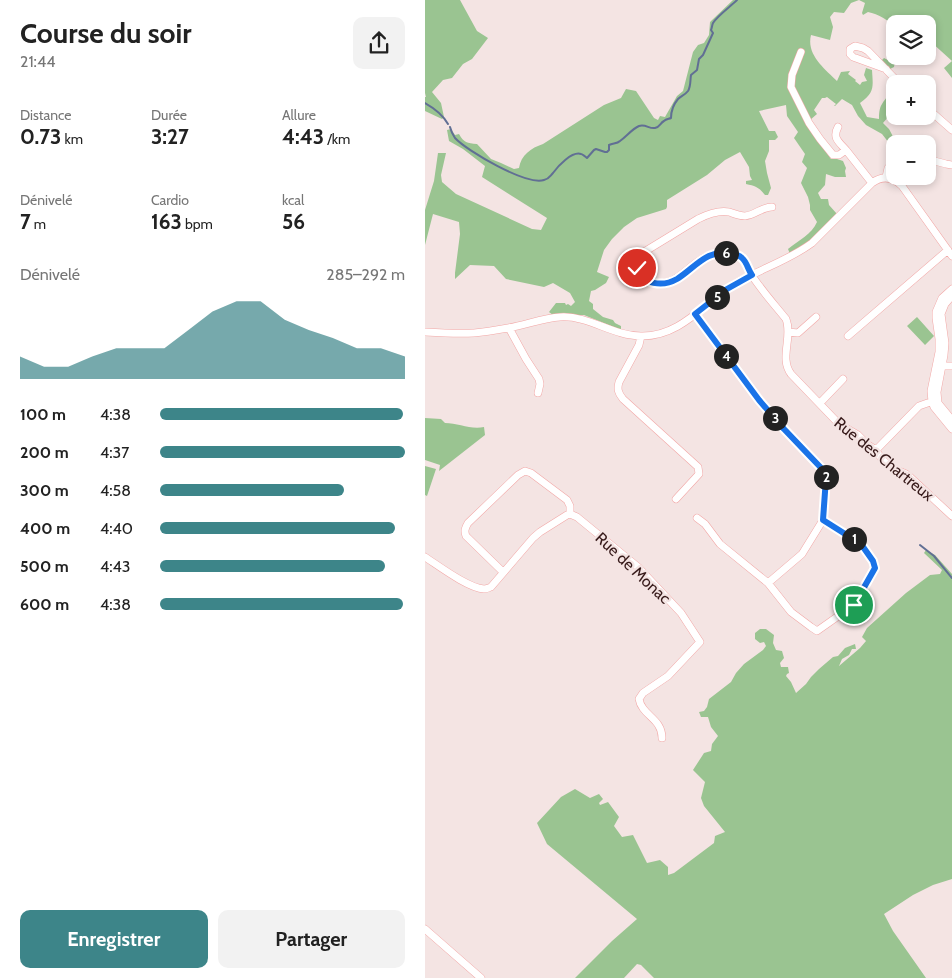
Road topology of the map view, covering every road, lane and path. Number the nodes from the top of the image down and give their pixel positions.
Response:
1 (801, 52) dead end
2 (886, 69) junction
3 (892, 75) edge
4 (936, 116) edge
5 (838, 127) dead end
6 (952, 130) edge
7 (846, 150) junction
8 (936, 161) edge
9 (952, 165) edge
10 (886, 177) edge
11 (872, 183) junction
12 (901, 185) edge
13 (772, 207) dead end
14 (950, 253) edge
15 (752, 275) junction
16 (952, 289) edge
17 (948, 298) edge
18 (695, 314) junction
19 (816, 317) dead end
20 (509, 328) junction
21 (425, 332) edge
22 (788, 332) junction
23 (641, 336) junction
24 (848, 336) dead end
25 (940, 366) junction
26 (952, 366) edge
27 (843, 379) dead end
28 (538, 393) dead end
29 (935, 401) junction
30 (820, 403) junction
31 (952, 420) edge
32 (952, 429) edge
33 (876, 450) junction
34 (676, 499) dead end
35 (570, 514) junction
36 (952, 516) edge
37 (697, 518) dead end
38 (823, 520) junction
39 (425, 557) edge
40 (503, 572) junction
41 (768, 583) junction
42 (661, 738) dead end
43 (425, 929) edge
44 (481, 978) edge

1 - 7 street
2 - 2 street
2 - 3 street
4 - 6 street
5 - 7 street
7 - 11 street
8 - 9 street
10 - 11 street
11 - 15 street
12 - 14 street
13 - 15 street, Rue des Chartreux
14 - 24 street
15 - 18 street
15 - 22 street, Rue des Chartreux
16 - 17 street
17 - 25 street
18 - 23 street
18 - 38 street
19 - 22 street
20 - 21 street
20 - 23 street
20 - 28 street
22 - 30 street, Rue des Chartreux
23 - 34 street
25 - 26 street
25 - 29 street
27 - 30 street
29 - 31 street
29 - 32 street
29 - 33 street
30 - 33 street, Rue des Chartreux
33 - 36 street, Rue des Chartreux
35 - 40 street
35 - 40 street
35 - 42 street, Rue de Monac
37 - 41 street
38 - 41 street
38 - 41 street
39 - 40 street
43 - 44 street

